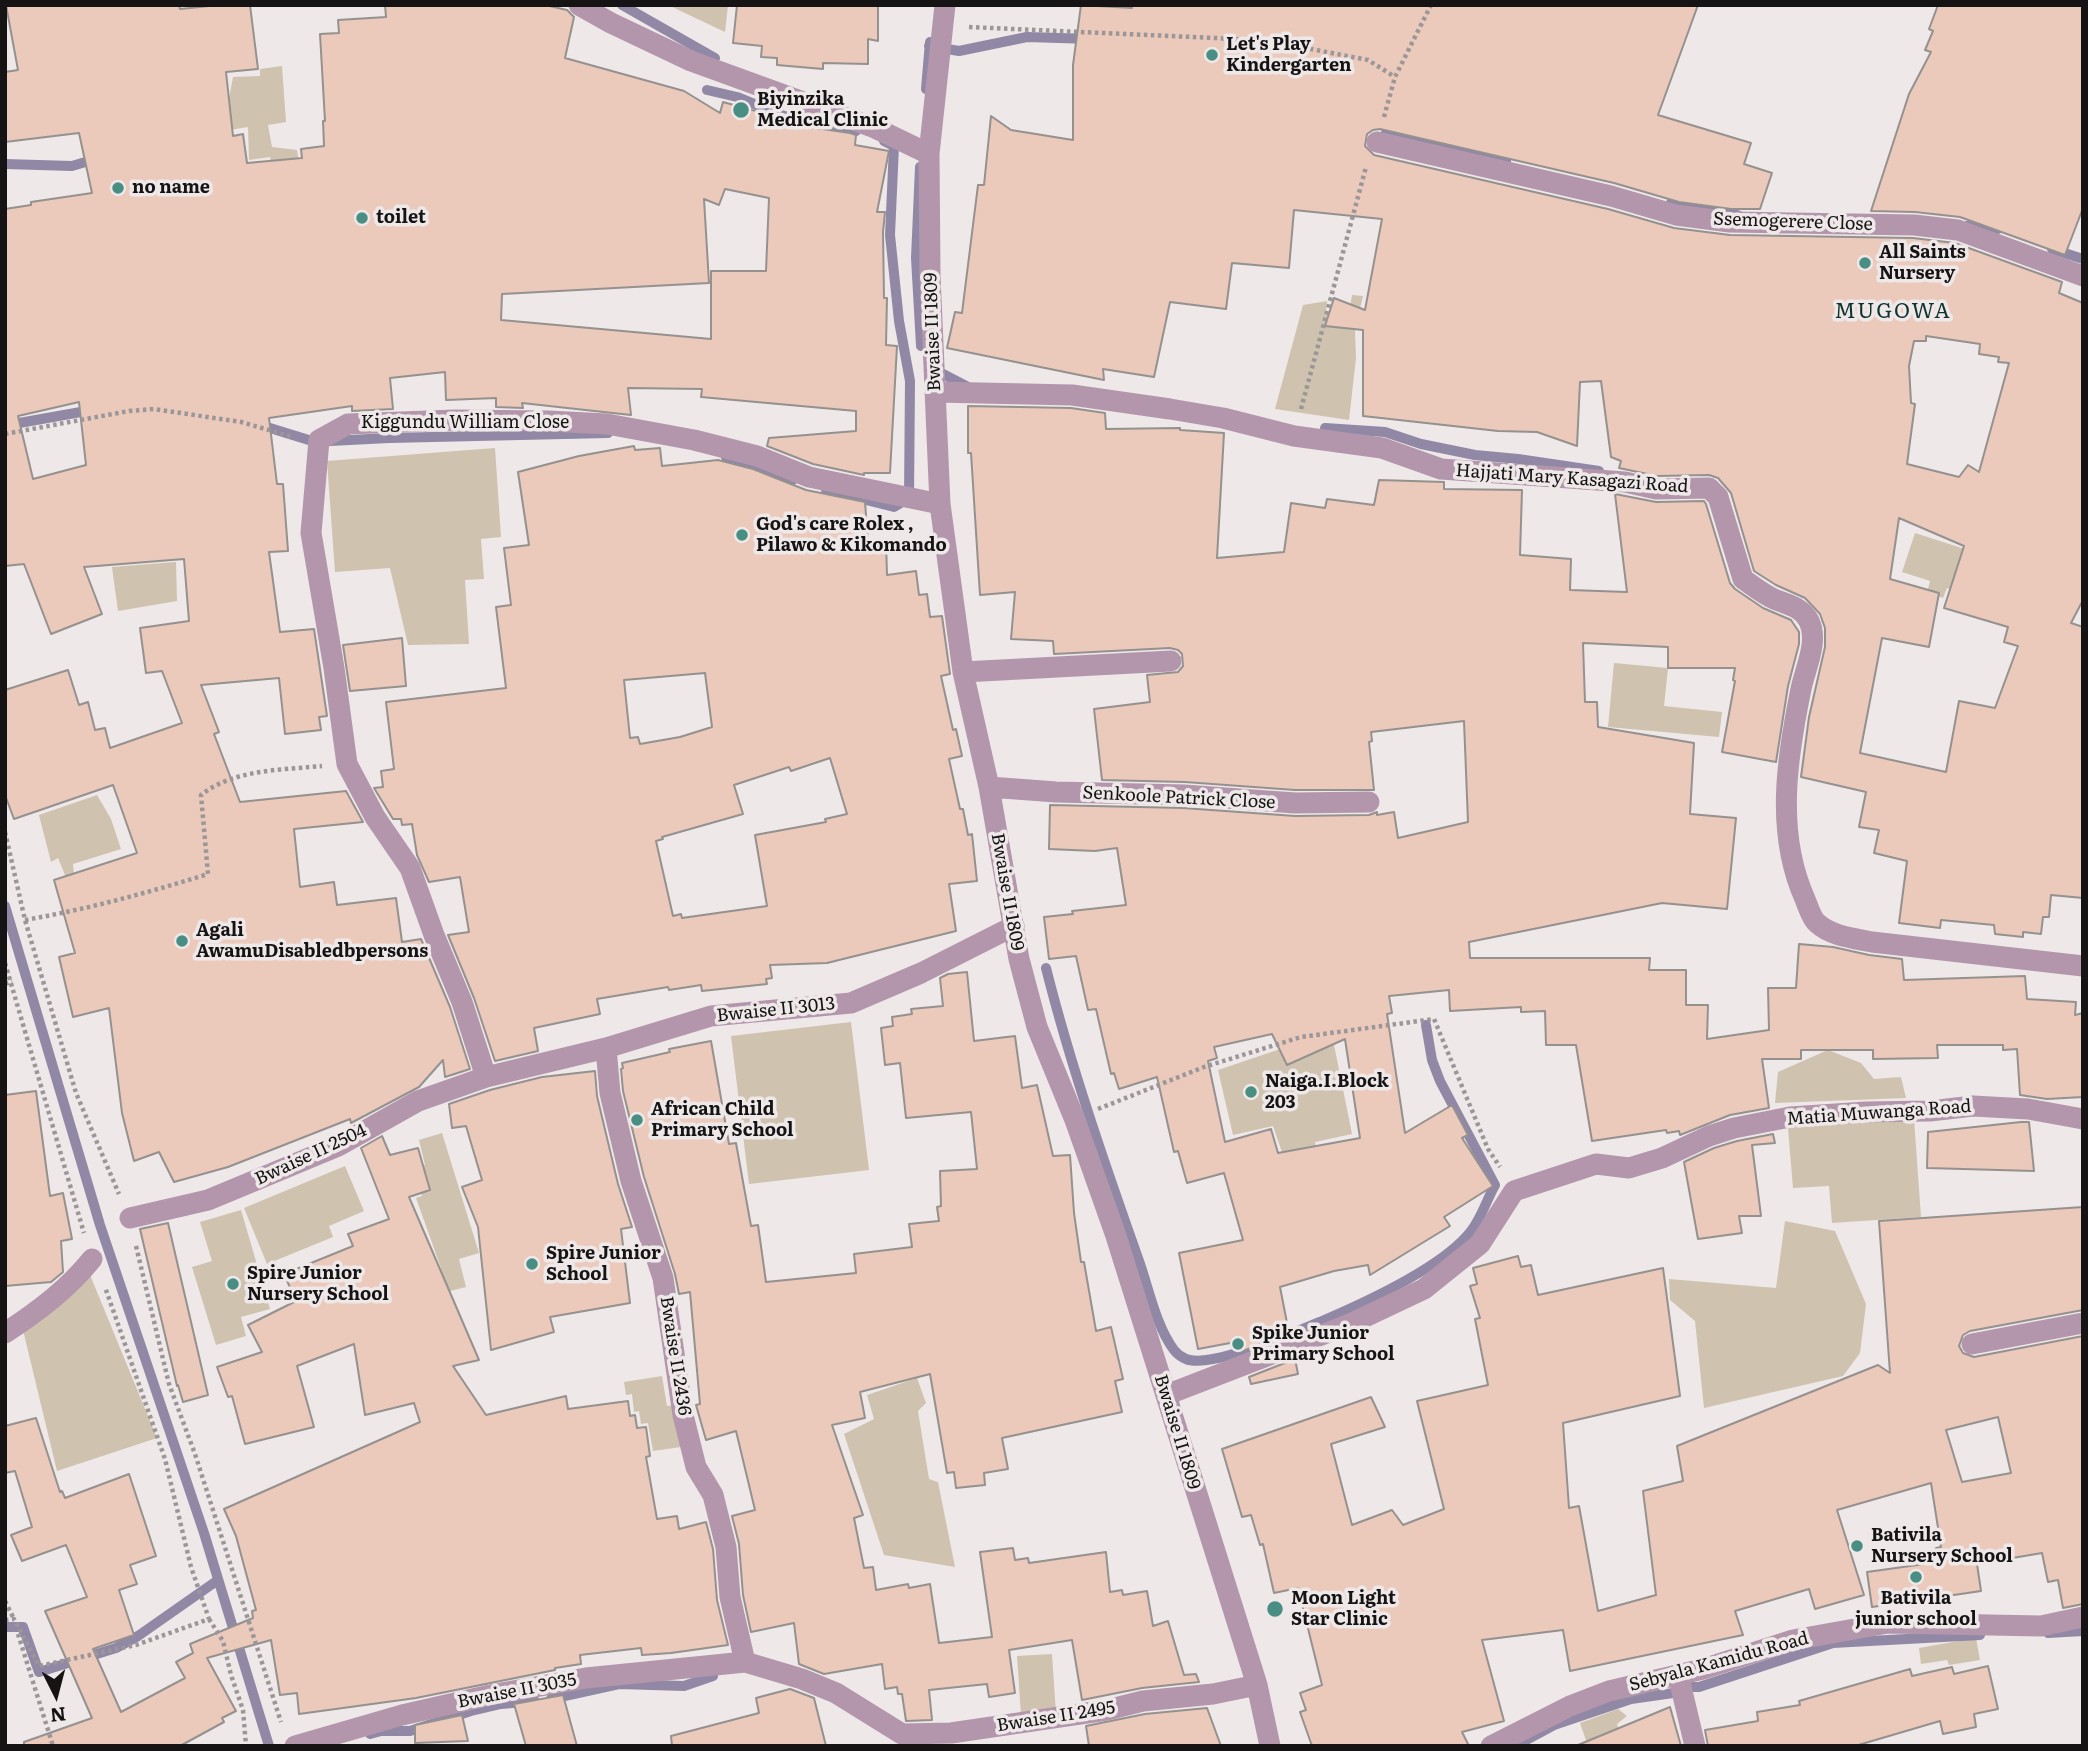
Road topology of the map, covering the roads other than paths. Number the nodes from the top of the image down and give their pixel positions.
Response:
1 (579, 5) edge
2 (944, 15) edge
3 (1377, 142) road end
4 (929, 154) junction
5 (2083, 276) edge
6 (935, 392) junction
7 (940, 504) junction
8 (1171, 661) dead end
9 (963, 672) junction
10 (989, 787) junction
11 (1369, 802) dead end
12 (1014, 926) junction
13 (2083, 966) edge
14 (606, 1048) junction
15 (486, 1076) junction
16 (2083, 1119) edge
17 (130, 1218) road end
18 (92, 1259) road end
19 (2083, 1323) edge
20 (5, 1333) edge
21 (1972, 1344) dead end
22 (1166, 1395) junction
23 (2083, 1618) edge
24 (745, 1662) junction
25 (1680, 1674) junction
26 (1256, 1685) junction
27 (289, 1739) edge
28 (1270, 1746) edge
29 (1491, 1746) edge
30 (1695, 1746) edge

1 - 4 street
2 - 4 street, Bwaise II 1809
3 - 5 street, Ssemogerere Close
4 - 6 street, Bwaise II 1809
6 - 7 street, Bwaise II 1809
6 - 13 street, Hajjati Mary Kasagazi Road
7 - 9 street, Bwaise II 1809
7 - 15 street, Kiggundu William Close
8 - 9 street
9 - 10 street, Bwaise II 1809
10 - 11 street, Senkoole Patrick Close
10 - 12 street, Bwaise II 1809
12 - 14 street, Bwaise II 3013
12 - 22 street, Bwaise II 1809
14 - 15 street, Bwaise II 3013
14 - 24 street, Bwaise II 2436
15 - 17 street, Bwaise II 2504
16 - 22 street, Matia Muwanga Road
18 - 20 street
19 - 21 street
22 - 26 street, Bwaise II 1809
23 - 25 street, Sebyala Kamidu Road
24 - 26 street, Bwaise II 2495
24 - 27 street, Bwaise II 3035
25 - 29 street, Sebyala Kamidu Road
25 - 30 street
26 - 28 street, Bwaise II 1809

